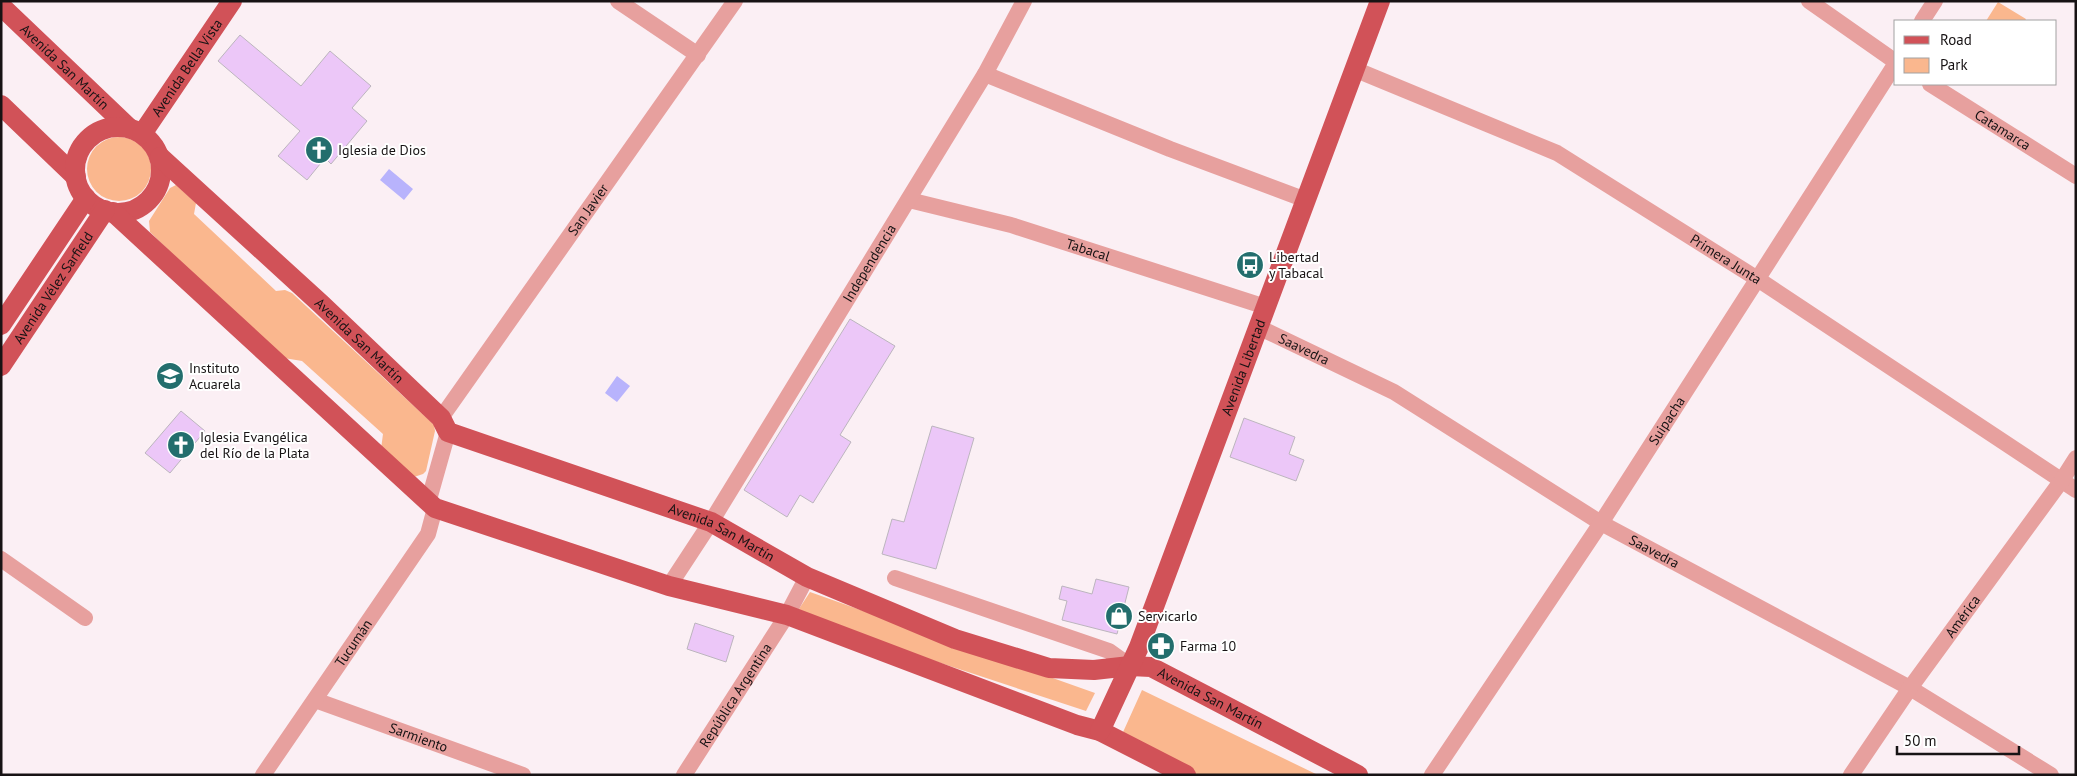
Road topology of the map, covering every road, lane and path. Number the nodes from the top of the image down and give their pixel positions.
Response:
1 (232, 1) edge
2 (618, 1) edge
3 (736, 1) edge
4 (1024, 1) edge
5 (1380, 1) edge
6 (1809, 1) edge
7 (1935, 1) edge
8 (1, 6) edge
9 (1923, 20) edge
10 (698, 55) junction
11 (1894, 61) edge
12 (1894, 65) edge
13 (1354, 69) junction
14 (986, 74) junction
15 (1932, 85) edge
16 (1, 105) edge
17 (135, 131) junction
18 (160, 157) junction
19 (2076, 176) edge
20 (76, 177) junction
21 (86, 198) junction
22 (908, 200) junction
23 (1306, 200) junction
24 (109, 211) junction
25 (1756, 278) junction
26 (1266, 307) junction
27 (1, 325) edge
28 (1258, 327) junction
29 (1, 366) edge
30 (444, 425) junction
31 (2076, 458) edge
32 (2062, 480) junction
33 (2076, 490) edge
34 (431, 505) junction
35 (711, 522) junction
36 (1601, 523) junction
37 (1, 559) edge
38 (807, 576) junction
39 (896, 578) dead end
40 (670, 586) junction
41 (787, 615) junction
42 (85, 618) dead end
43 (1130, 666) junction
44 (1910, 688) junction
45 (315, 700) junction
46 (1100, 731) junction
47 (263, 775) edge
48 (523, 775) edge
49 (684, 775) edge
50 (1186, 775) edge
51 (1358, 775) edge
52 (1432, 775) edge
53 (1851, 775) edge
54 (2051, 775) edge

1 - 17 main road, Avenida Bella Vista
2 - 10 street
3 - 10 street, San Javier
4 - 14 street, Independencia
5 - 13 main road, Avenida Libertad
6 - 11 street
7 - 9 street
8 - 17 main road, Avenida San Martín
10 - 30 street, San Javier
12 - 25 street, Suipacha
13 - 23 main road, Avenida Libertad
13 - 25 street, Primera Junta
14 - 22 street, Independencia
14 - 23 street
15 - 19 street, Catamarca
16 - 20 main road
17 - 18 main road
17 - 20 main road
18 - 24 main road
18 - 30 main road, Avenida San Martín
20 - 21 main road
21 - 24 main road
21 - 27 main road, Avenida Vélez Sarfield
22 - 26 street, Tabacal
22 - 35 street, Independencia
23 - 26 main road, Avenida Libertad
24 - 29 main road, Avenida Vélez Sarfield
24 - 34 main road
25 - 32 street, Primera Junta
25 - 36 street, Suipacha
26 - 28 main road, Avenida Libertad
28 - 36 street, Saavedra
28 - 43 main road, Avenida Libertad
30 - 34 street, San Javier
30 - 35 main road, Avenida San Martín
31 - 32 street, América
32 - 33 street, Primera Junta
32 - 44 street, América
34 - 40 main road
34 - 45 street, Tucumán
35 - 38 main road, Avenida San Martín
35 - 40 street, Independencia
36 - 44 street, Saavedra
36 - 52 street, Suipacha
37 - 42 street
38 - 41 street, República Argentina
38 - 43 main road, Avenida San Martín
39 - 43 street
40 - 41 main road
41 - 46 main road
41 - 49 street, República Argentina
43 - 46 main road, Avenida Libertad
43 - 51 main road, Avenida San Martín
44 - 53 street, América
44 - 54 street, Saavedra
45 - 47 street, Tucumán
45 - 48 street, Sarmiento
46 - 50 main road

